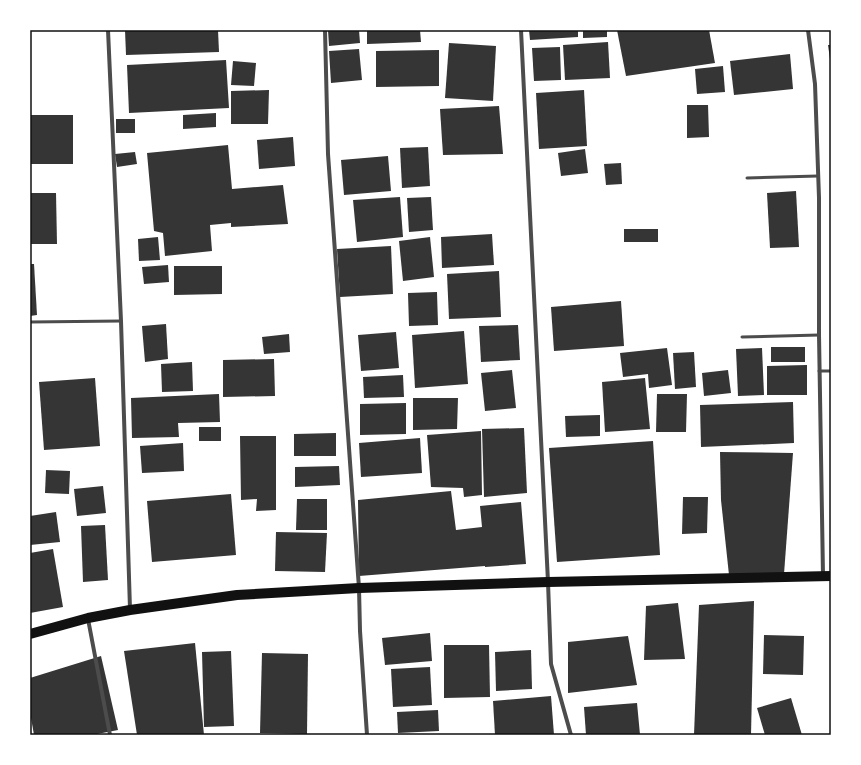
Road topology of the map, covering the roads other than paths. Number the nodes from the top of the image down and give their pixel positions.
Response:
1 (108, 30) edge
2 (325, 30) edge
3 (521, 30) edge
4 (808, 30) edge
5 (818, 176) junction
6 (747, 178) dead end
7 (121, 321) junction
8 (30, 322) edge
9 (819, 335) junction
10 (742, 337) dead end
11 (819, 371) junction
12 (831, 371) edge
13 (827, 576) edge
14 (548, 582) junction
15 (359, 588) junction
16 (130, 610) junction
17 (88, 618) junction
18 (30, 634) edge
19 (110, 735) edge
20 (367, 735) edge
21 (571, 735) edge

1 - 7 street
2 - 15 street
3 - 14 street
4 - 5 street
5 - 6 lane
5 - 9 street
7 - 8 lane
7 - 16 street
9 - 10 lane
9 - 11 street
11 - 12 lane
11 - 13 street
13 - 14 main road
14 - 15 main road
14 - 21 street
15 - 16 main road
15 - 20 street
16 - 17 main road
17 - 18 main road
17 - 19 street

